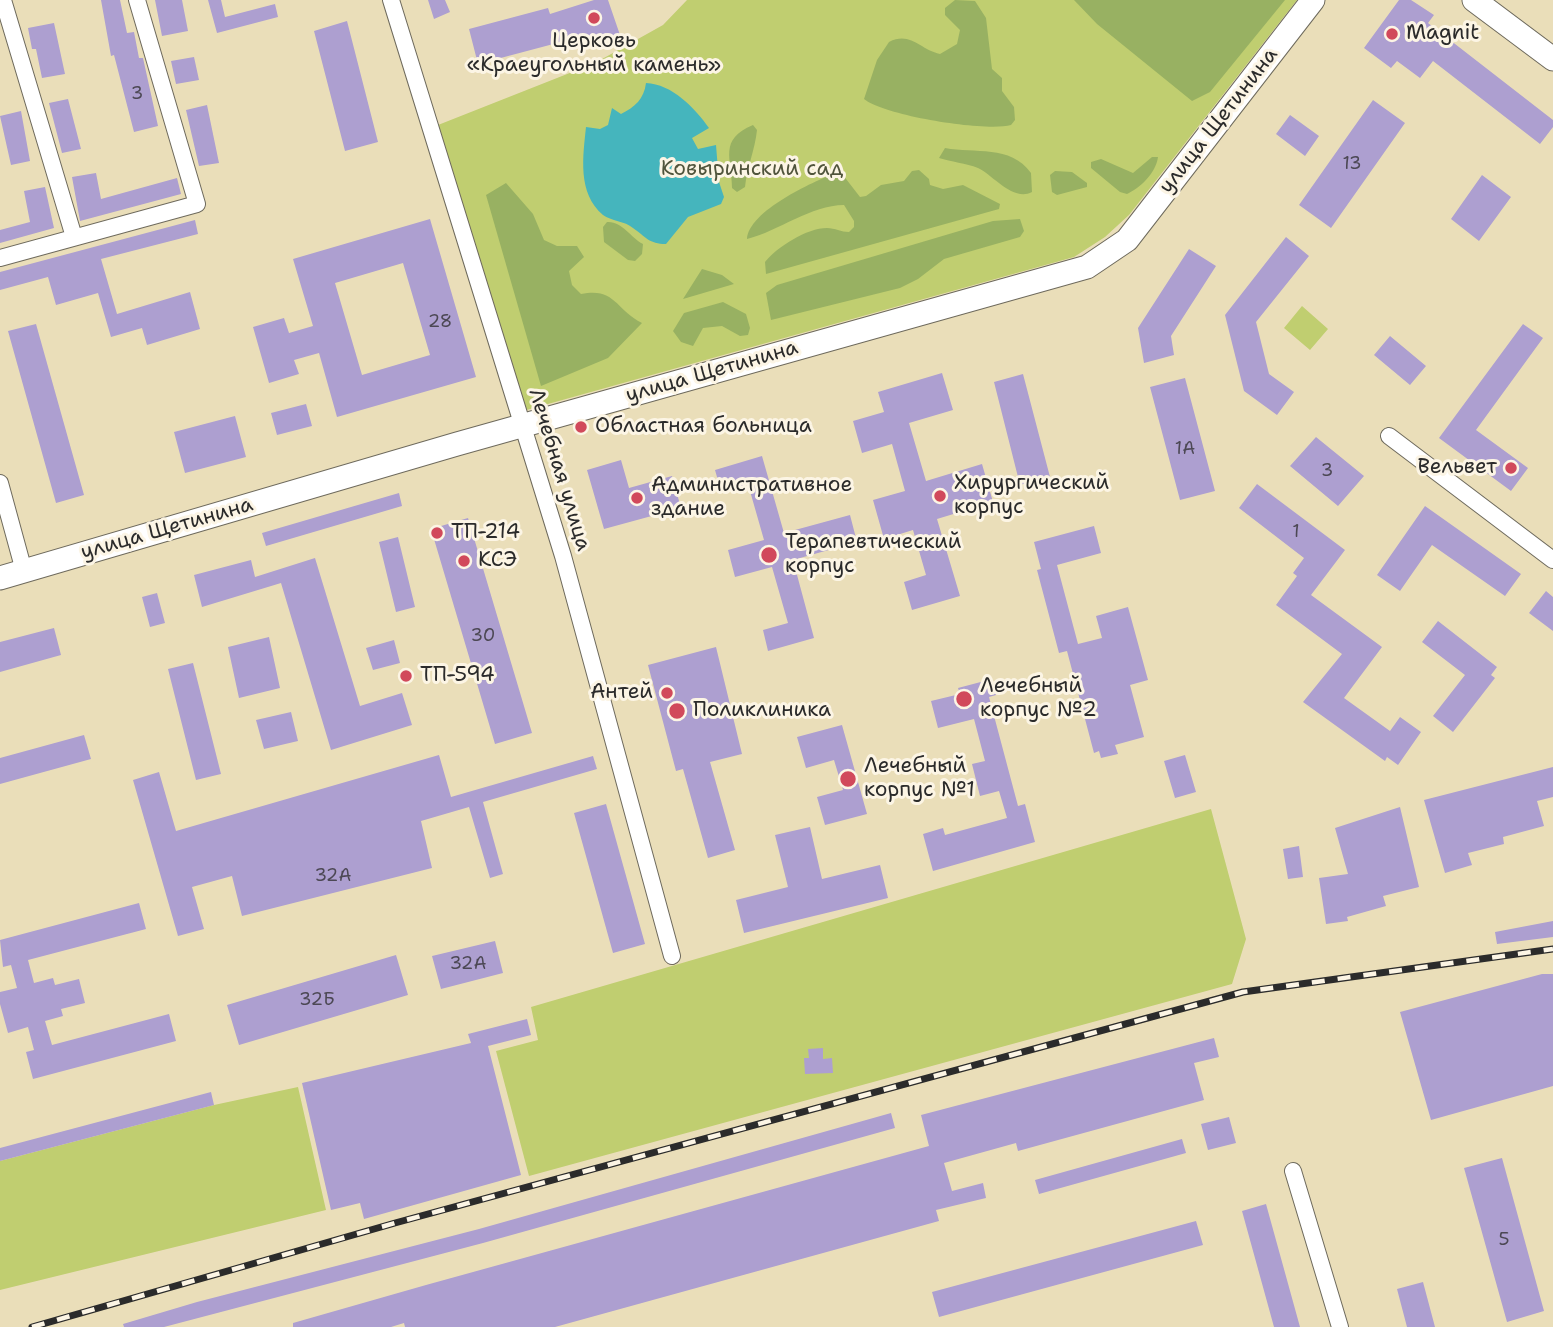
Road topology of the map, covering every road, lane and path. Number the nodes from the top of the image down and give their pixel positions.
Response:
1 (3, 0) edge
2 (136, 0) edge
3 (391, 0) edge
4 (1313, 0) edge
5 (1474, 0) edge
6 (1553, 59) edge
7 (74, 237) junction
8 (0, 258) edge
9 (524, 425) junction
10 (1389, 436) dead end
11 (0, 483) edge
12 (1553, 560) edge
13 (24, 571) junction
14 (0, 578) edge
15 (672, 956) dead end
16 (1293, 1171) dead end
17 (1340, 1327) edge

1 - 7 street
2 - 7 street
3 - 9 street, Лечебная улица
4 - 9 street, улица Щетинина
5 - 6 street
7 - 8 street
9 - 13 street, улица Щетинина
9 - 15 street, Лечебная улица
10 - 12 street
11 - 13 street
13 - 14 street, улица Щетинина
16 - 17 street

